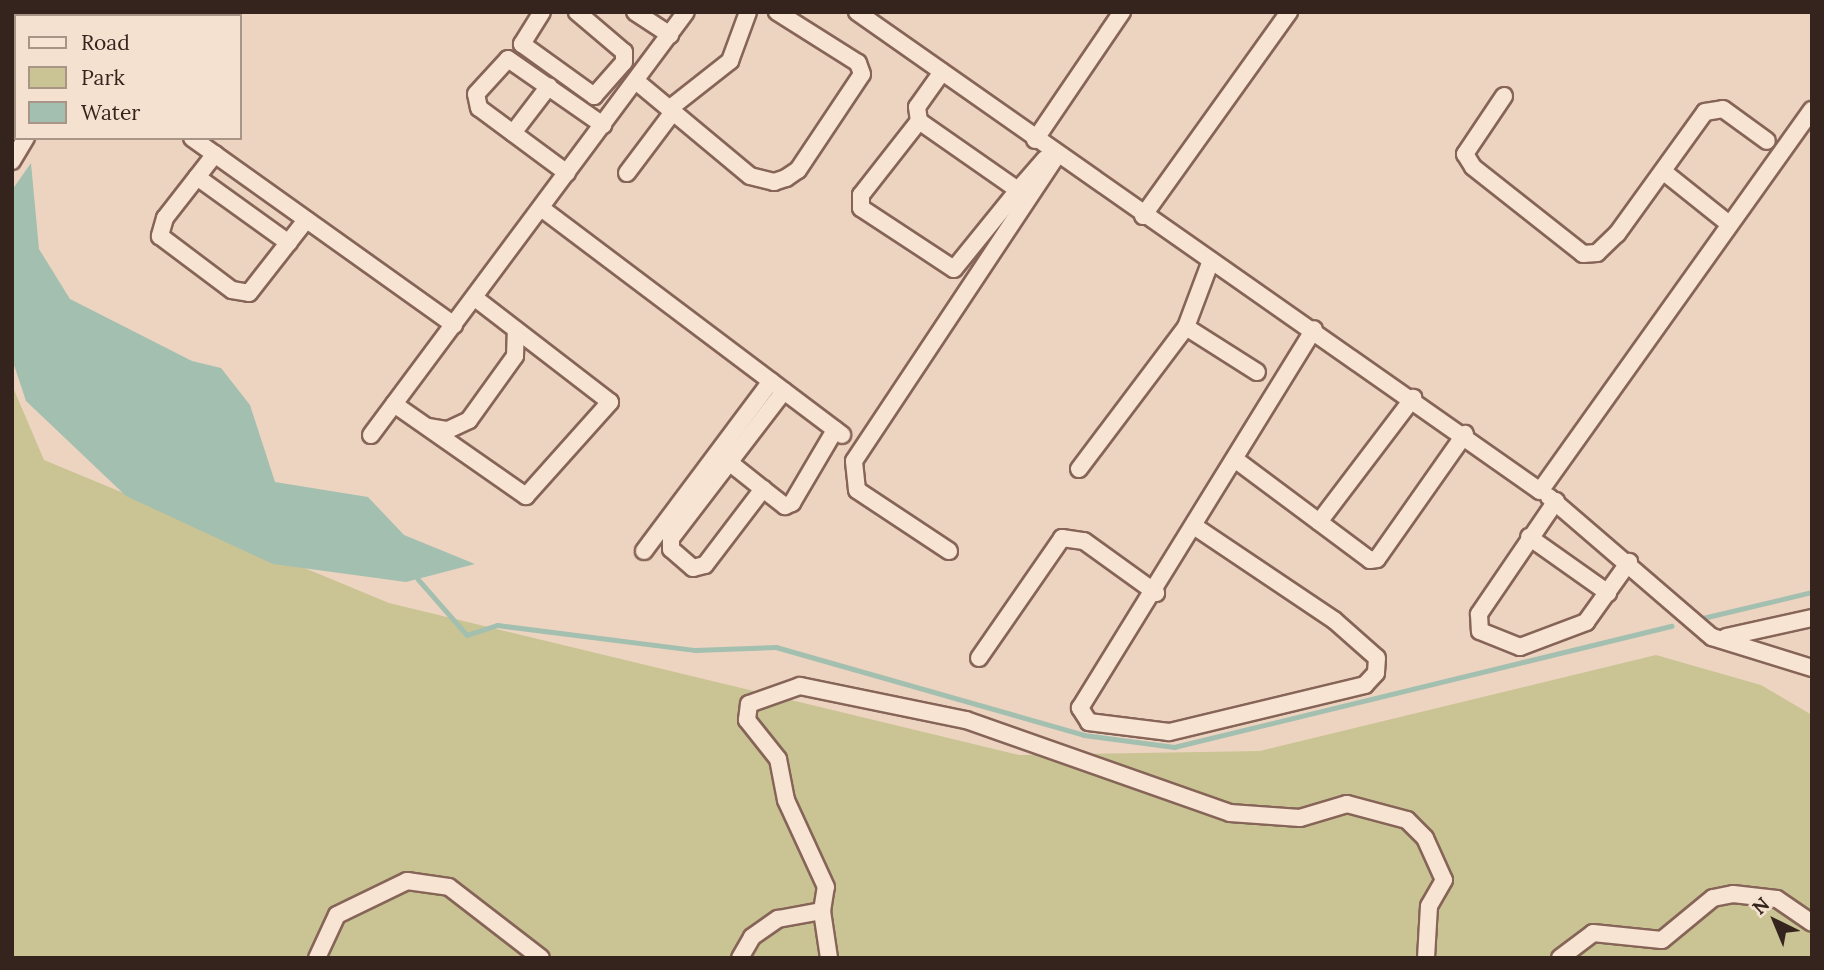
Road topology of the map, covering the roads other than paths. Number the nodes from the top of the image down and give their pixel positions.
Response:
1 (15, 12) edge
2 (542, 12) edge
3 (577, 12) edge
4 (635, 12) edge
5 (686, 12) edge
6 (748, 12) edge
7 (777, 12) edge
8 (857, 12) edge
9 (1122, 12) edge
10 (1289, 12) edge
11 (12, 18) edge
12 (670, 35) junction
13 (942, 72) junction
14 (611, 78) junction
15 (549, 86) junction
16 (631, 87) junction
17 (1504, 96) dead end
18 (671, 110) junction
19 (1809, 120) edge
20 (919, 121) junction
21 (603, 125) junction
22 (513, 134) junction
23 (25, 140) edge
24 (195, 140) edge
25 (1035, 140) junction
26 (1767, 141) dead end
27 (215, 154) junction
28 (1054, 154) junction
29 (12, 161) edge
30 (1664, 172) junction
31 (567, 173) junction
32 (627, 173) dead end
33 (197, 177) junction
34 (1018, 190) junction
35 (541, 208) junction
36 (1143, 216) junction
37 (306, 220) junction
38 (1728, 223) junction
39 (289, 243) junction
40 (1210, 263) junction
41 (475, 298) junction
42 (454, 325) junction
43 (1186, 327) junction
44 (1314, 329) junction
45 (516, 330) junction
46 (1257, 372) dead end
47 (777, 386) junction
48 (1413, 398) junction
49 (394, 404) junction
50 (422, 426) junction
51 (1465, 434) junction
52 (371, 435) dead end
53 (1236, 460) junction
54 (729, 462) junction
55 (1079, 469) dead end
56 (763, 489) junction
57 (1540, 491) junction
58 (1556, 501) junction
59 (1319, 522) junction
60 (1194, 526) junction
61 (1529, 537) junction
62 (644, 551) dead end
63 (949, 551) dead end
64 (1629, 562) junction
65 (1156, 593) junction
66 (1608, 593) junction
67 (1812, 618) edge
68 (1712, 637) junction
69 (979, 658) dead end
70 (1812, 668) edge
71 (822, 911) junction
72 (1812, 923) edge
73 (317, 958) edge
74 (541, 958) edge
75 (740, 958) edge
76 (829, 958) edge
77 (1426, 958) edge
78 (1560, 958) edge

1 - 11 street
2 - 14 street
3 - 14 street
4 - 12 street
5 - 12 street
6 - 18 street
7 - 18 street
8 - 13 street
9 - 25 street
10 - 36 street
12 - 16 street
13 - 20 street
13 - 25 street
14 - 16 street
15 - 21 street
15 - 22 street
15 - 22 street
16 - 18 street
16 - 21 street
17 - 30 street
18 - 32 street
19 - 38 street
20 - 34 street
20 - 34 street
21 - 31 street
22 - 31 street
23 - 29 street
24 - 27 street
25 - 28 street
26 - 30 street
27 - 33 street
27 - 37 street
28 - 34 street
28 - 36 street
28 - 63 street
30 - 38 street
31 - 35 street
33 - 39 street
33 - 39 street
35 - 41 street
35 - 47 street
36 - 40 street
37 - 39 street
37 - 42 street
38 - 57 street
40 - 43 street
40 - 44 street
41 - 42 street
41 - 45 street
42 - 49 street
43 - 46 street
43 - 55 street
44 - 48 street
44 - 53 street
45 - 50 street
45 - 50 street
47 - 54 street
47 - 56 street
47 - 62 street
48 - 51 street
48 - 59 street
49 - 50 street
49 - 52 street
51 - 57 street
51 - 59 street
53 - 59 street
53 - 60 street
54 - 56 street
54 - 56 street
57 - 58 street
58 - 61 street
58 - 64 street
60 - 65 street
60 - 65 street
61 - 66 street
61 - 66 street
64 - 66 street
64 - 68 street
65 - 69 street
67 - 68 street
68 - 70 street
71 - 75 street
71 - 76 street
71 - 77 street
72 - 78 street
73 - 74 street

